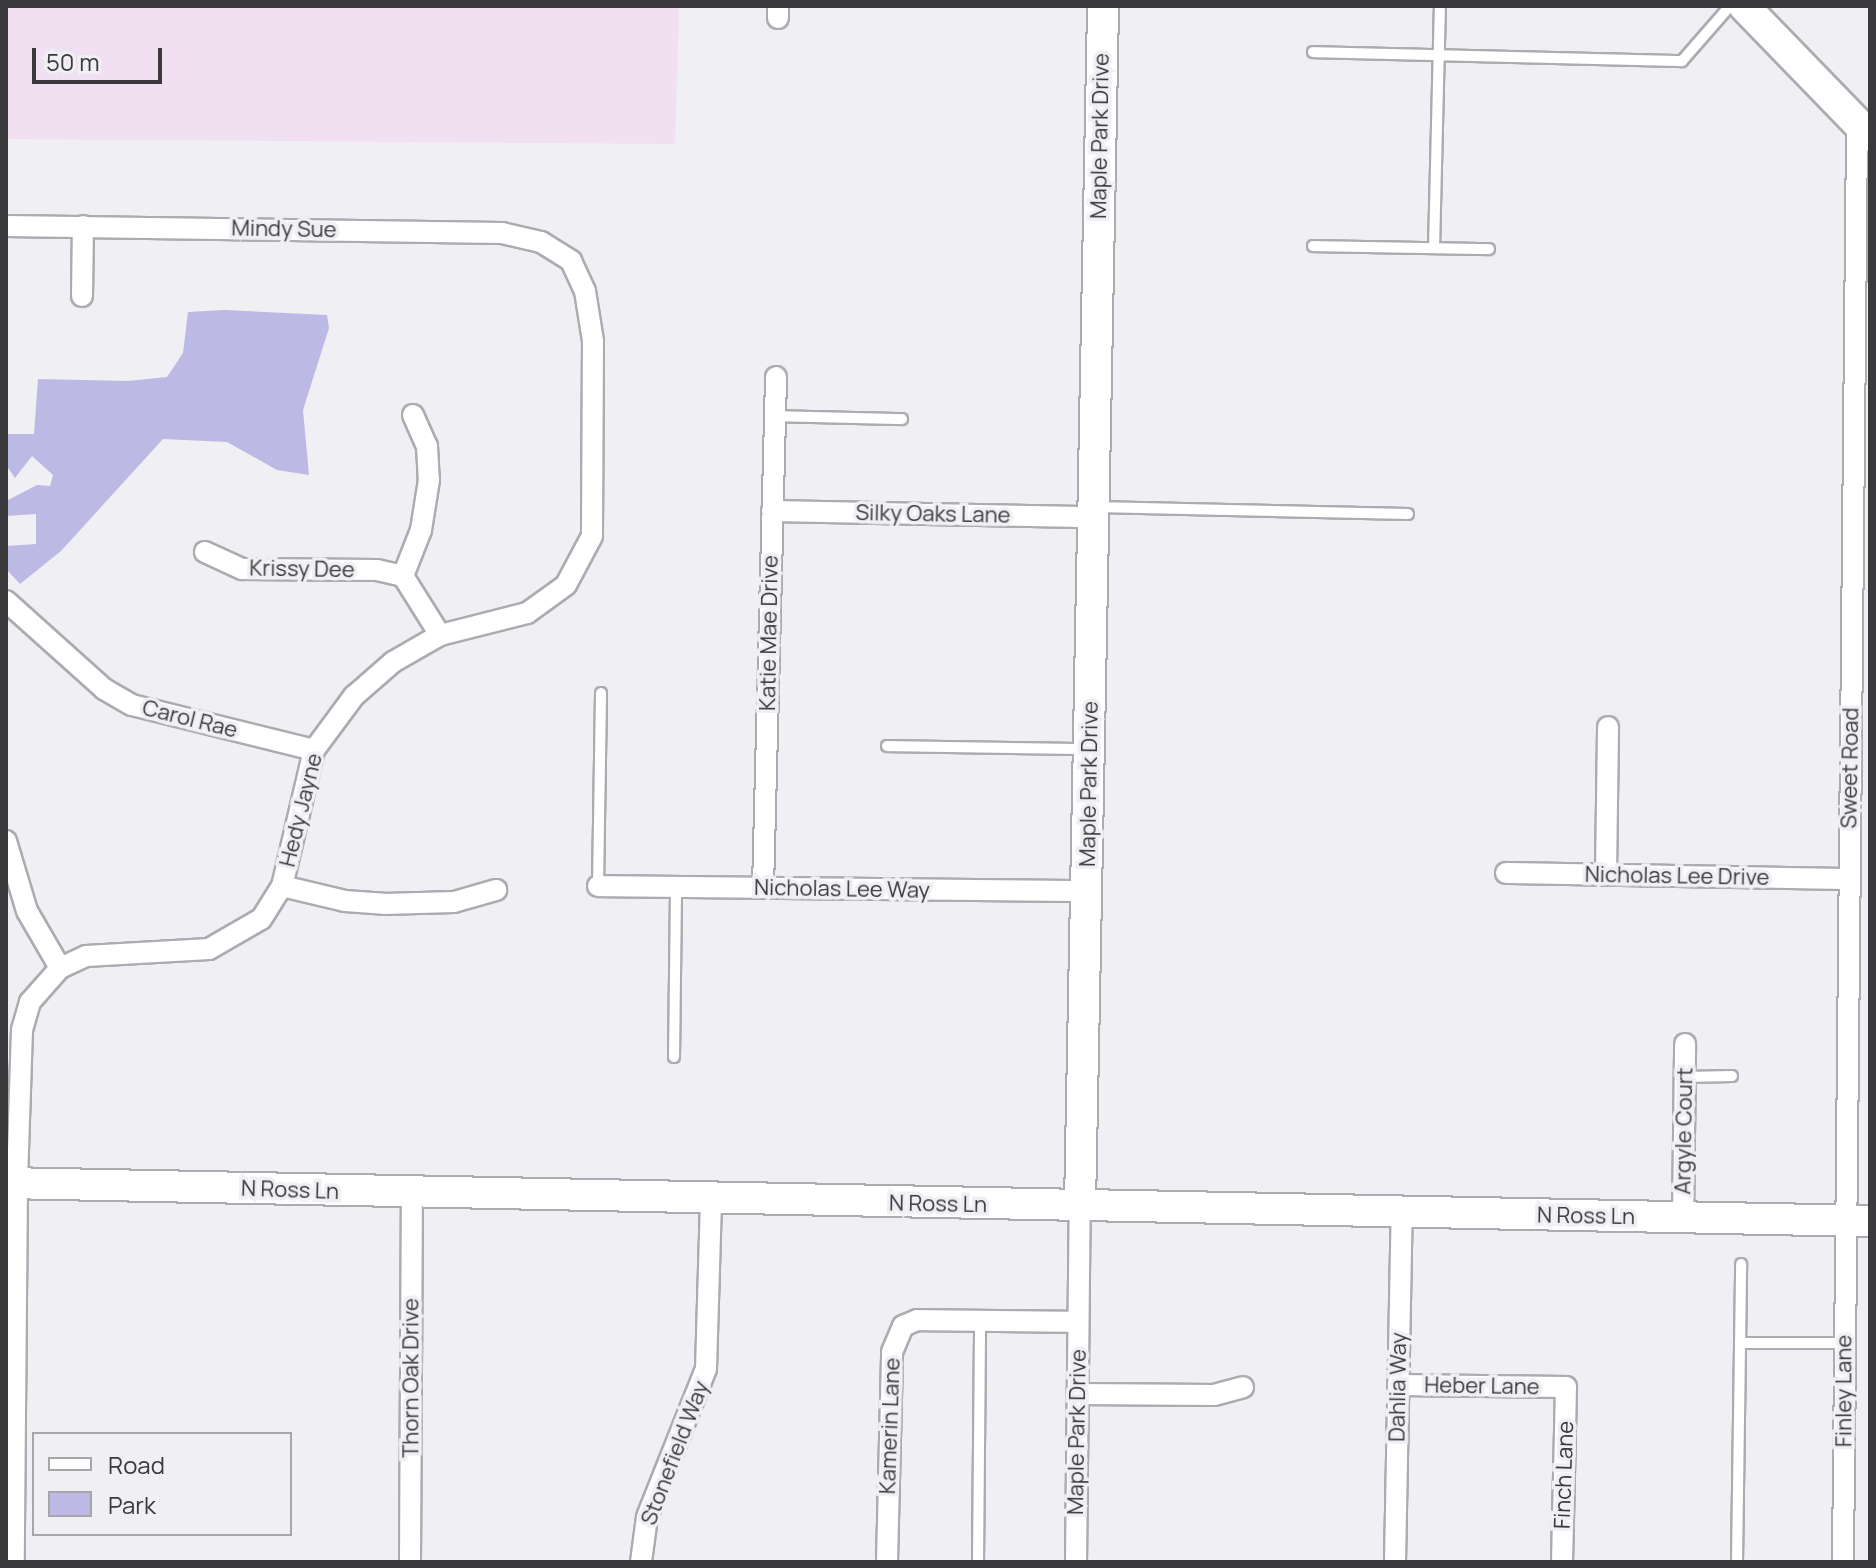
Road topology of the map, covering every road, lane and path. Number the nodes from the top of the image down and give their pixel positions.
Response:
1 (1103, 6) edge
2 (1440, 6) edge
3 (1730, 6) edge
4 (1744, 6) edge
5 (1313, 52) dead end
6 (1439, 55) junction
7 (1864, 129) edge
8 (6, 226) edge
9 (83, 226) junction
10 (484, 232) joint
11 (1313, 246) dead end
12 (1434, 248) junction
13 (1489, 249) dead end
14 (82, 296) dead end
15 (776, 377) dead end
16 (413, 415) dead end
17 (775, 416) junction
18 (902, 419) dead end
19 (772, 511) junction
20 (1094, 512) junction
21 (1408, 514) dead end
22 (205, 552) dead end
23 (403, 576) junction
24 (6, 601) edge
25 (440, 635) junction
26 (601, 693) dead end
27 (1608, 727) dead end
28 (887, 746) dead end
29 (1090, 749) junction
30 (314, 750) junction
31 (6, 841) edge
32 (1506, 873) dead end
33 (1606, 874) junction
34 (1848, 879) junction
35 (282, 886) junction
36 (598, 886) joint
37 (676, 887) junction
38 (763, 888) junction
39 (496, 890) dead end
40 (1086, 891) junction
41 (60, 968) junction
42 (1685, 1044) dead end
43 (674, 1057) dead end
44 (1732, 1076) dead end
45 (1685, 1077) junction
46 (12, 1184) edge
47 (412, 1193) junction
48 (711, 1199) junction
49 (1080, 1206) junction
50 (1402, 1213) junction
51 (1683, 1218) junction
52 (1857, 1221) edge
53 (1741, 1264) dead end
54 (980, 1320) junction
55 (1078, 1322) junction
56 (1740, 1343) junction
57 (1844, 1343) junction
58 (1398, 1385) junction
59 (1243, 1387) dead end
60 (1566, 1387) joint
61 (1077, 1394) junction
62 (14, 1562) edge
63 (410, 1562) edge
64 (641, 1562) edge
65 (887, 1562) edge
66 (978, 1562) edge
67 (1076, 1562) edge
68 (1395, 1562) edge
69 (1562, 1562) edge
70 (1737, 1562) edge
71 (1843, 1562) edge

1 - 20 main road, Maple Park Drive
2 - 6 lane
3 - 6 lane
4 - 7 main road
5 - 6 lane
6 - 12 lane
7 - 34 street, Sweet Road
8 - 9 street, Mindy Sue
9 - 10 street, Mindy Sue
9 - 14 street
10 - 25 street, Hedy Jayne
11 - 12 lane
12 - 13 lane
15 - 17 street, Katie Mae Drive
16 - 23 street
17 - 18 lane
17 - 19 street, Katie Mae Drive
19 - 20 street, Silky Oaks Lane
19 - 38 street, Katie Mae Drive
20 - 21 lane
20 - 29 main road, Maple Park Drive
22 - 23 street, Krissy Dee
23 - 25 street
24 - 30 street, Carol Rae
25 - 30 street, Hedy Jayne
26 - 36 lane
27 - 33 street
28 - 29 lane
29 - 40 main road, Maple Park Drive
30 - 35 street, Hedy Jayne
31 - 41 street
32 - 33 street, Nicholas Lee Drive
33 - 34 street, Nicholas Lee Drive
34 - 52 street, Sweet Road
35 - 39 street
35 - 41 street, Hedy Jayne
36 - 37 street, Nicholas Lee Way
37 - 38 street, Nicholas Lee Way
37 - 43 lane
38 - 40 street, Nicholas Lee Way
40 - 49 main road, Maple Park Drive
41 - 46 street
42 - 45 street, Argyle Court
44 - 45 lane
45 - 51 street, Argyle Court
46 - 47 main road, N Ross Ln
46 - 62 street
47 - 48 main road, N Ross Ln
47 - 63 street, Thorn Oak Drive
48 - 49 main road, N Ross Ln
48 - 64 street, Stonefield Way
49 - 50 main road, N Ross Ln
49 - 55 street, Maple Park Drive
50 - 51 main road, N Ross Ln
50 - 58 street, Dahlia Way
51 - 52 main road, N Ross Ln
52 - 57 street, Finley Lane
53 - 56 lane
54 - 55 street, Kamerin Lane
54 - 65 street, Kamerin Lane
54 - 66 lane
55 - 61 street, Maple Park Drive
56 - 57 lane
56 - 70 lane
57 - 71 street, Finley Lane
58 - 60 street, Heber Lane
58 - 68 street, Dahlia Way
59 - 61 street
60 - 69 street, Finch Lane
61 - 67 street, Maple Park Drive

